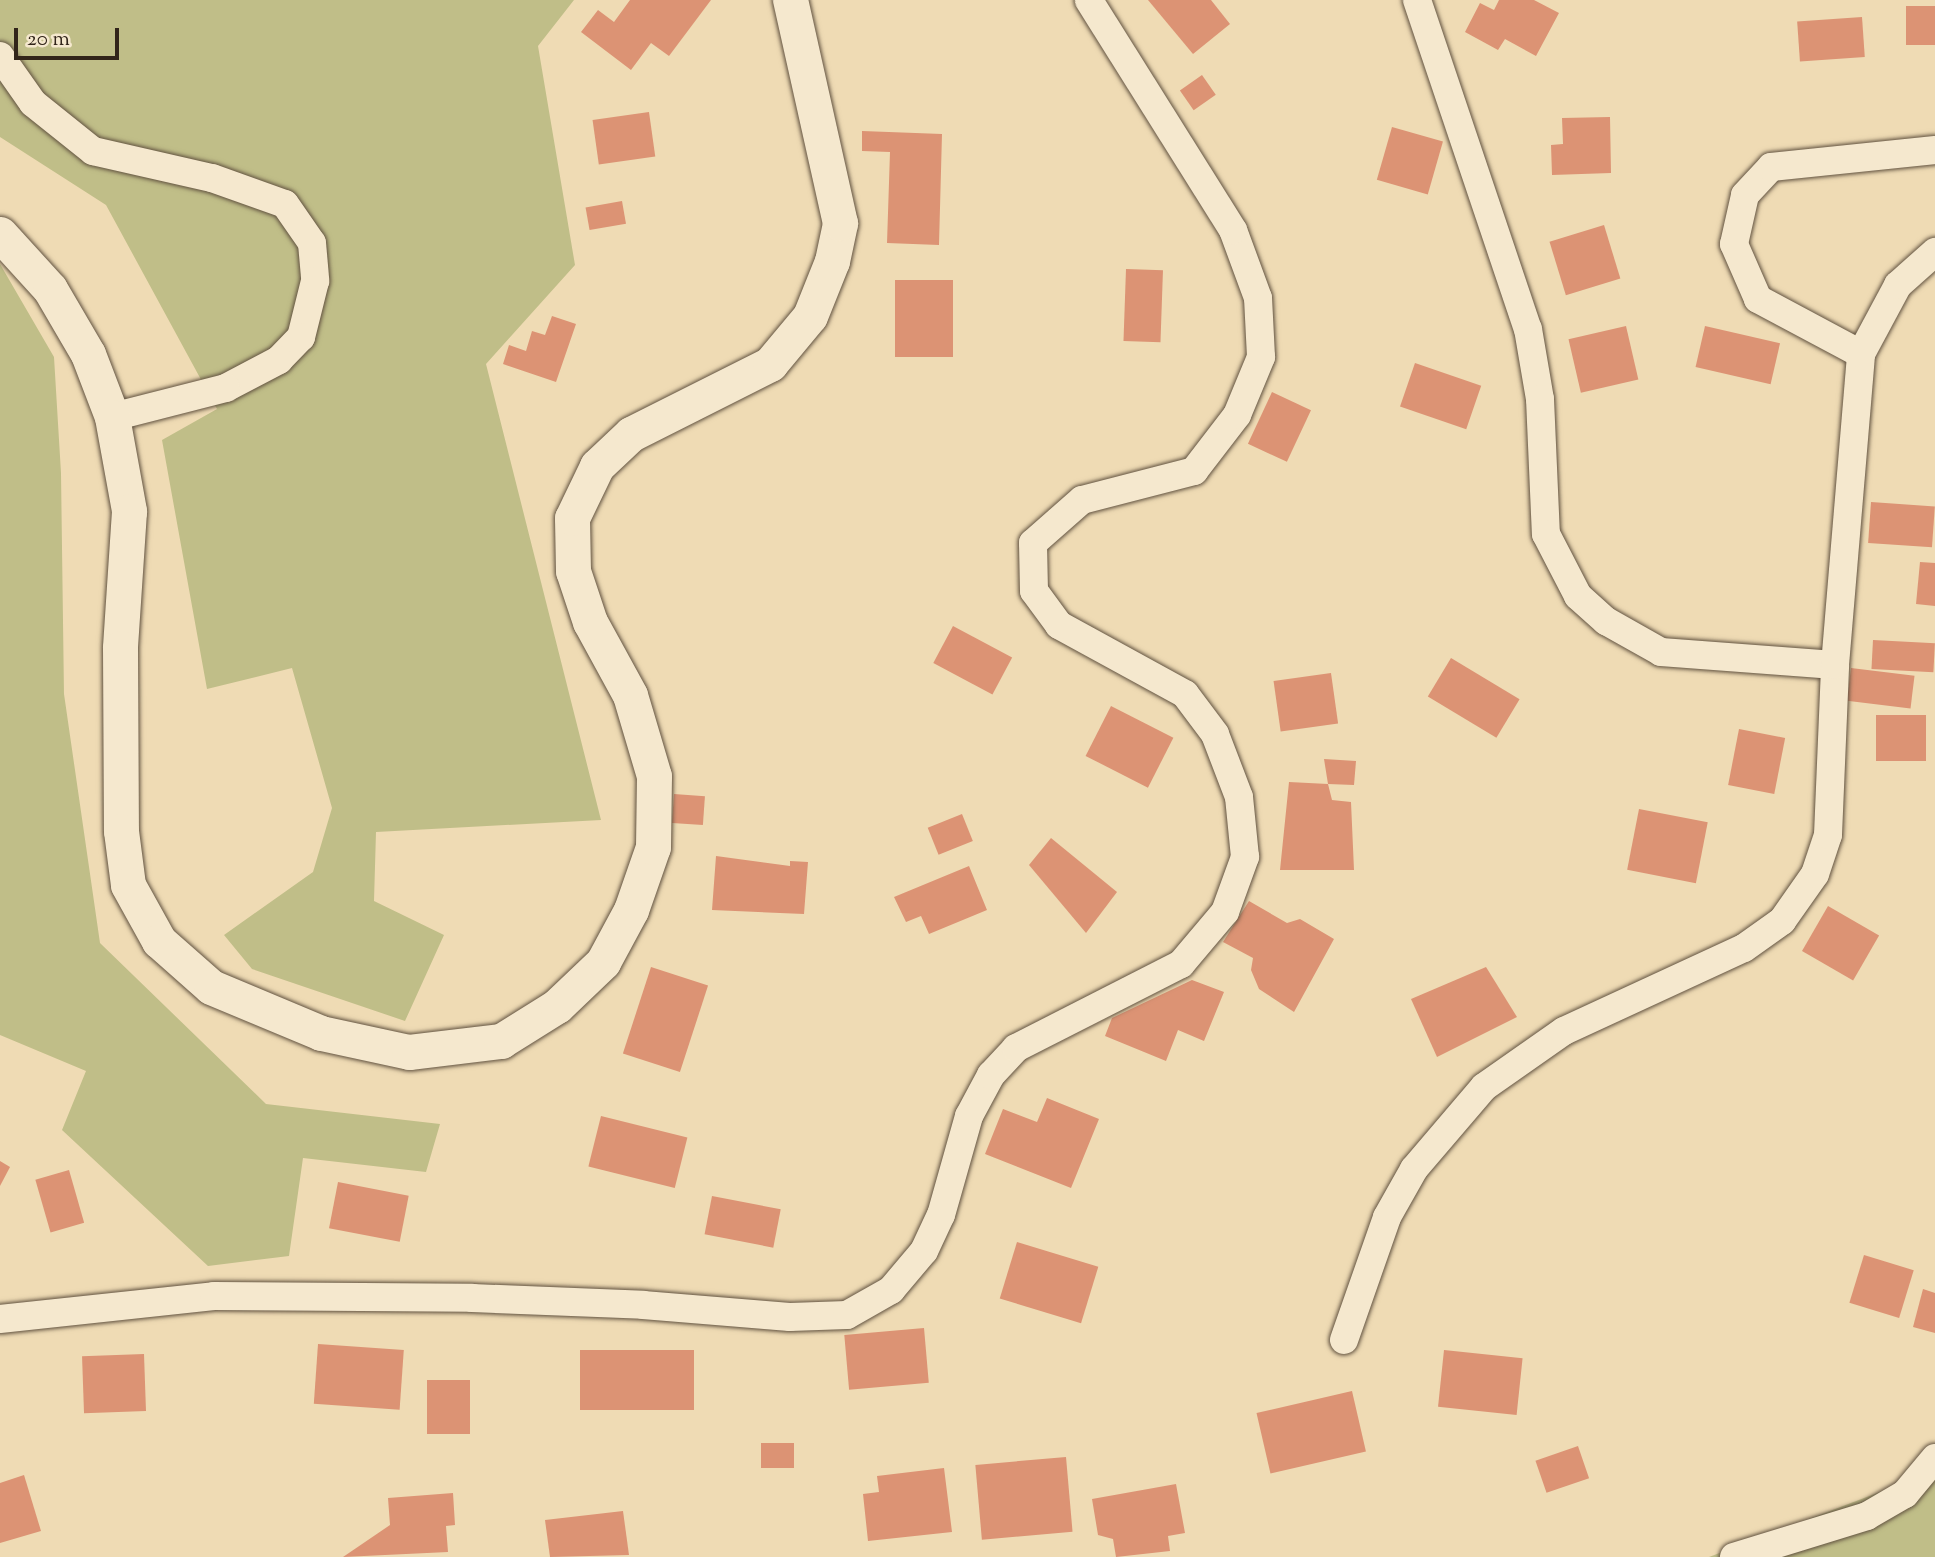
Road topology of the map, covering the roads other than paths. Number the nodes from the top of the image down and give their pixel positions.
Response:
1 (790, 0) edge
2 (1089, 0) edge
3 (1417, 0) edge
4 (0, 56) edge
5 (1935, 150) edge
6 (0, 234) edge
7 (1935, 252) edge
8 (1861, 354) junction
9 (112, 416) junction
10 (1835, 665) junction
11 (0, 1319) edge
12 (1344, 1339) dead end
13 (1935, 1458) edge
14 (1734, 1557) edge

1 - 9 street
2 - 11 street
3 - 10 street
4 - 9 street
5 - 8 street
6 - 9 street
7 - 8 street
8 - 10 street
10 - 12 street
13 - 14 street

